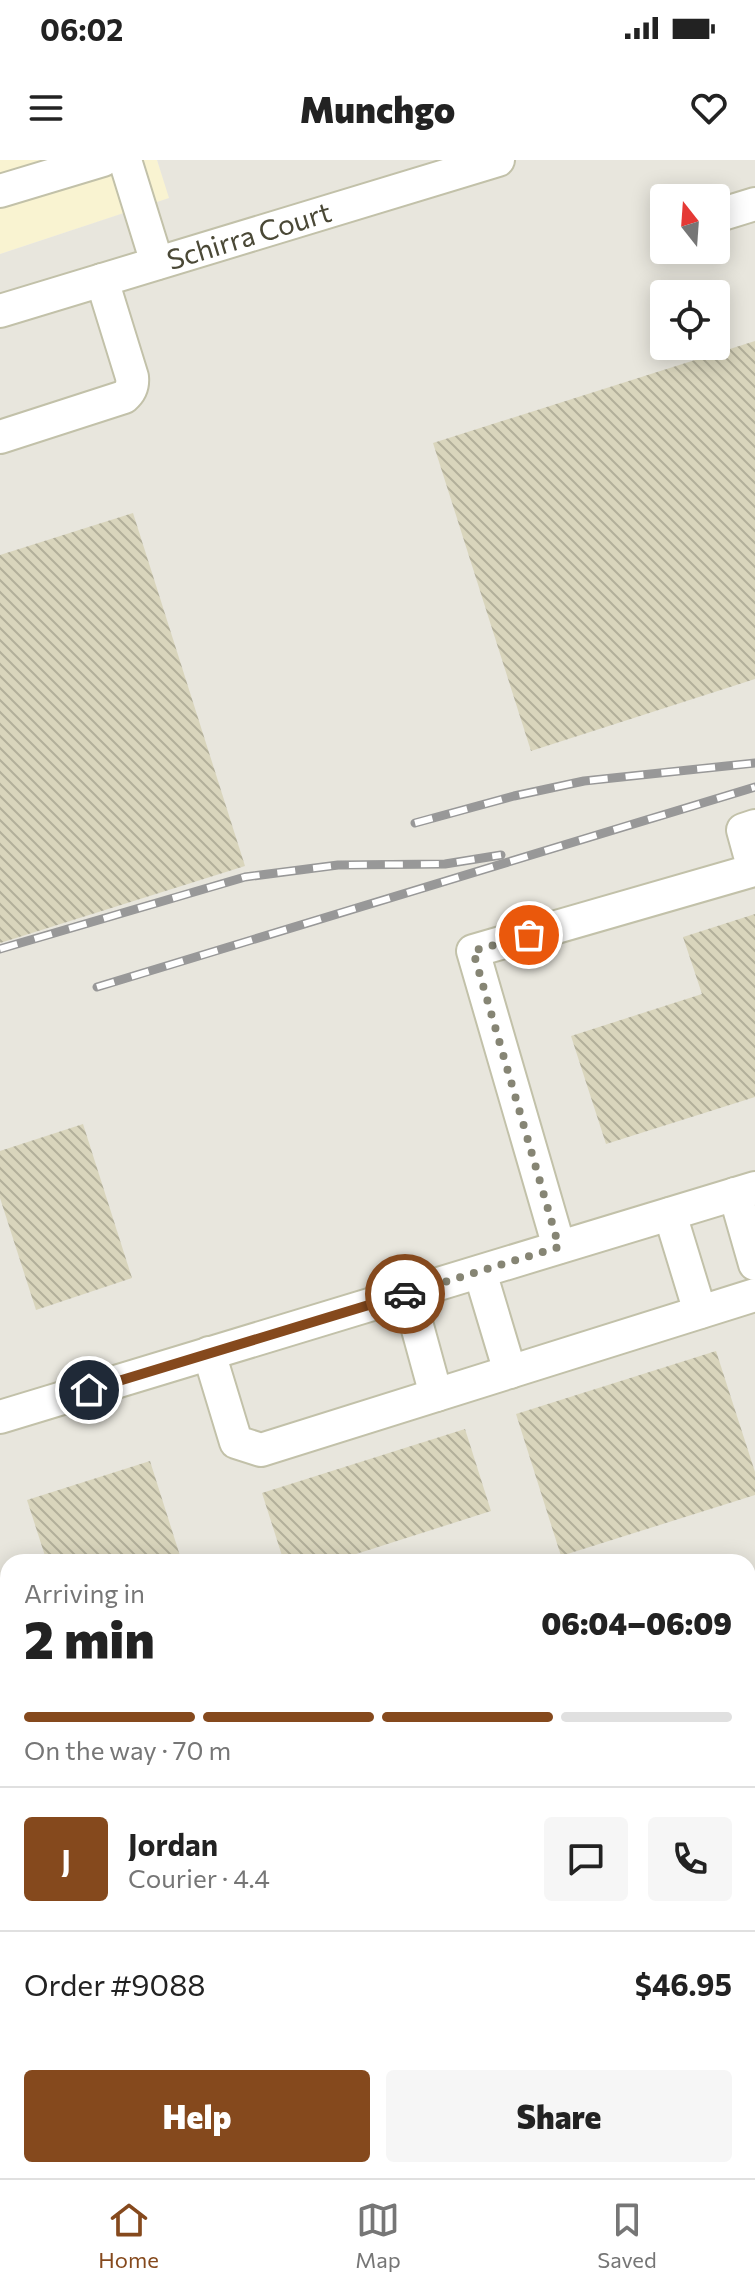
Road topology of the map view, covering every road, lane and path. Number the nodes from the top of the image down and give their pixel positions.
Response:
1 (103, 160) edge
2 (125, 160) edge
3 (498, 160) edge
4 (34, 170) edge
5 (412, 172) edge
6 (0, 191) edge
7 (755, 204) edge
8 (730, 212) edge
9 (157, 263) junction
10 (102, 280) junction
11 (0, 311) edge
12 (0, 437) edge
13 (755, 826) edge
14 (745, 1191) edge
15 (670, 1214) junction
16 (559, 1247) junction
17 (755, 1264) edge
18 (480, 1272) junction
19 (408, 1293) junction
20 (755, 1295) edge
21 (700, 1312) junction
22 (209, 1353) junction
23 (510, 1372) junction
24 (436, 1395) junction
25 (0, 1417) edge

1 - 4 street
2 - 9 street
3 - 5 street, Schirra Court
4 - 6 street
5 - 9 street, Schirra Court
7 - 8 street
9 - 10 street, Schirra Court
10 - 11 street, Schirra Court
10 - 12 street
13 - 16 street
14 - 15 street
14 - 17 street
15 - 16 street
15 - 21 street
16 - 18 street
18 - 19 street
18 - 23 street
19 - 22 street
19 - 24 street
20 - 21 street
21 - 23 street
22 - 24 street
22 - 25 street
23 - 24 street

